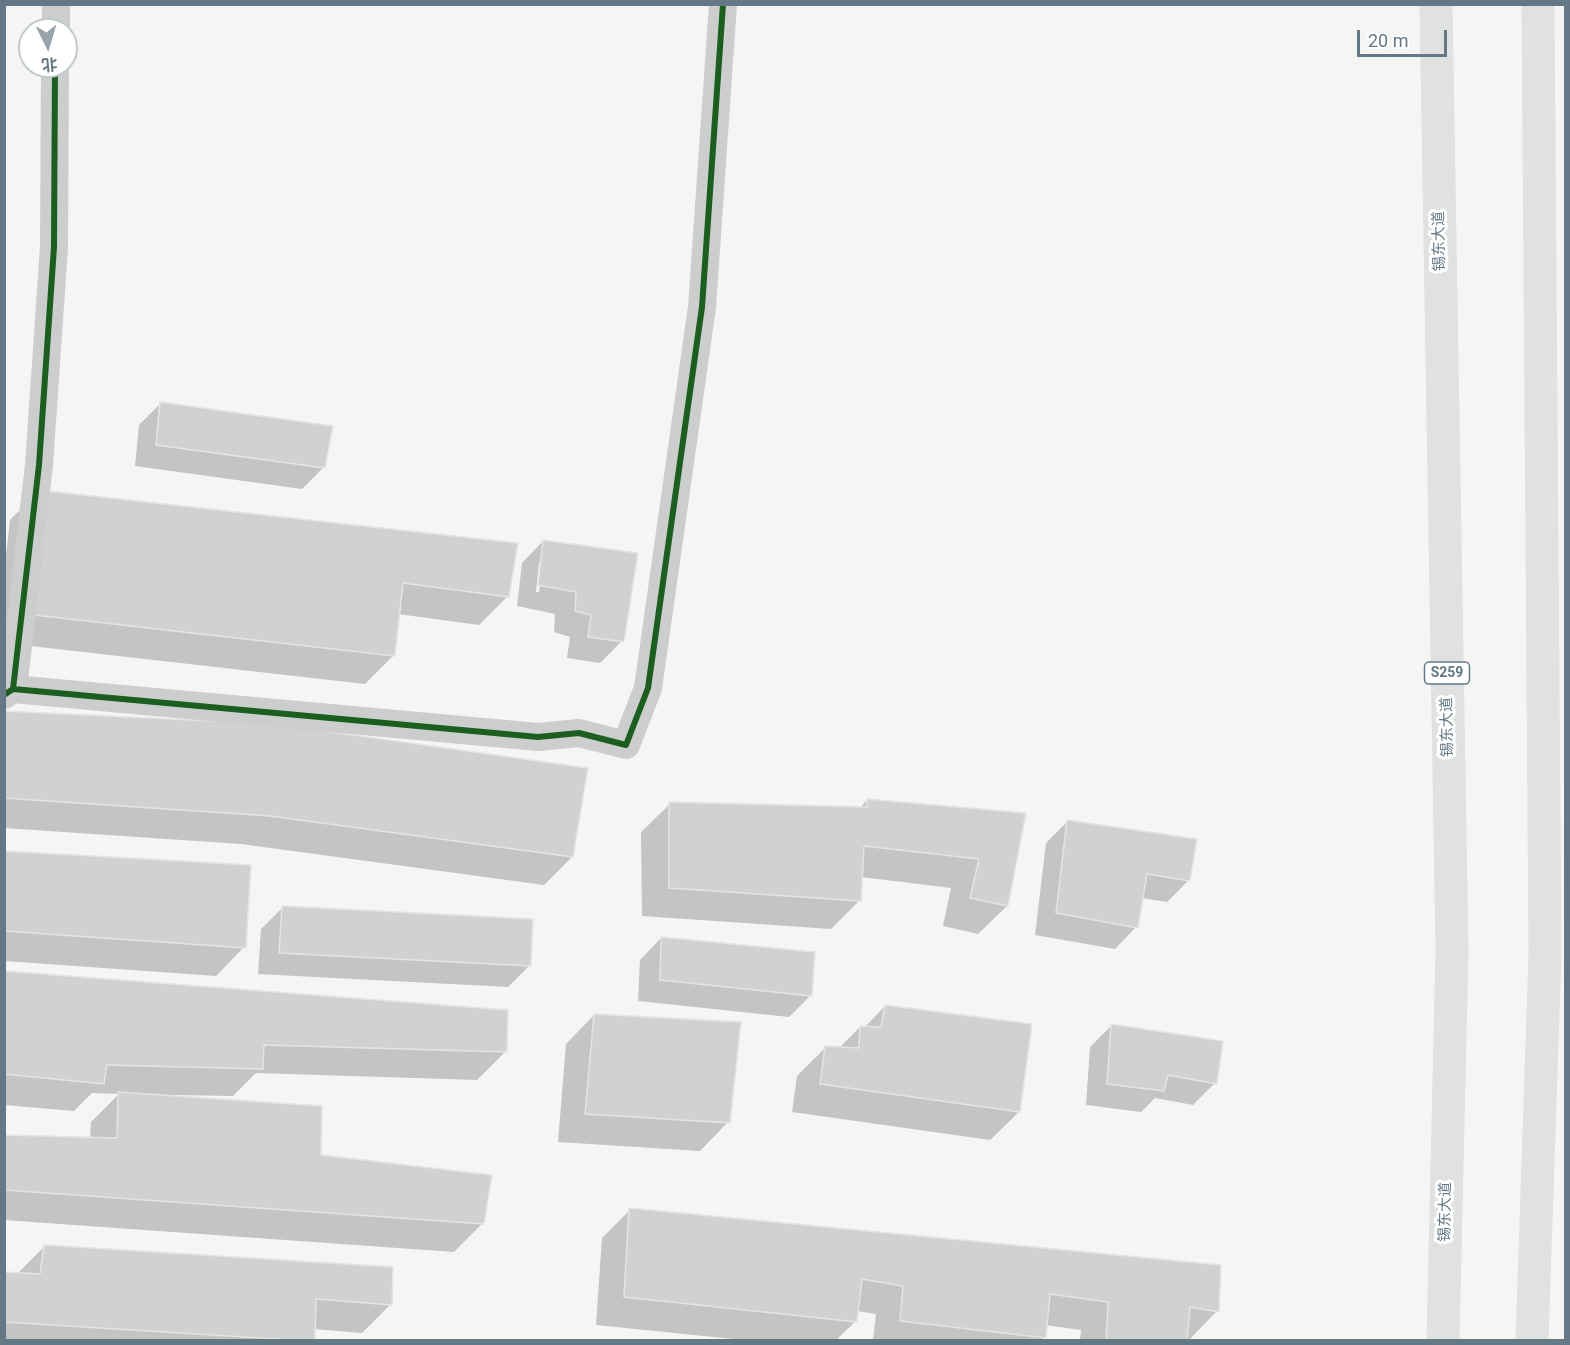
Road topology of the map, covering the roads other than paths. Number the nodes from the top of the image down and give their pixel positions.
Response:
1 (723, 4) edge
2 (1436, 4) edge
3 (1539, 4) edge
4 (56, 78) edge
5 (9, 692) edge
6 (1443, 1341) edge
7 (1532, 1341) edge

1 - 5 street
2 - 6 main road, 锡东大道 / S259
3 - 7 main road
4 - 5 street

